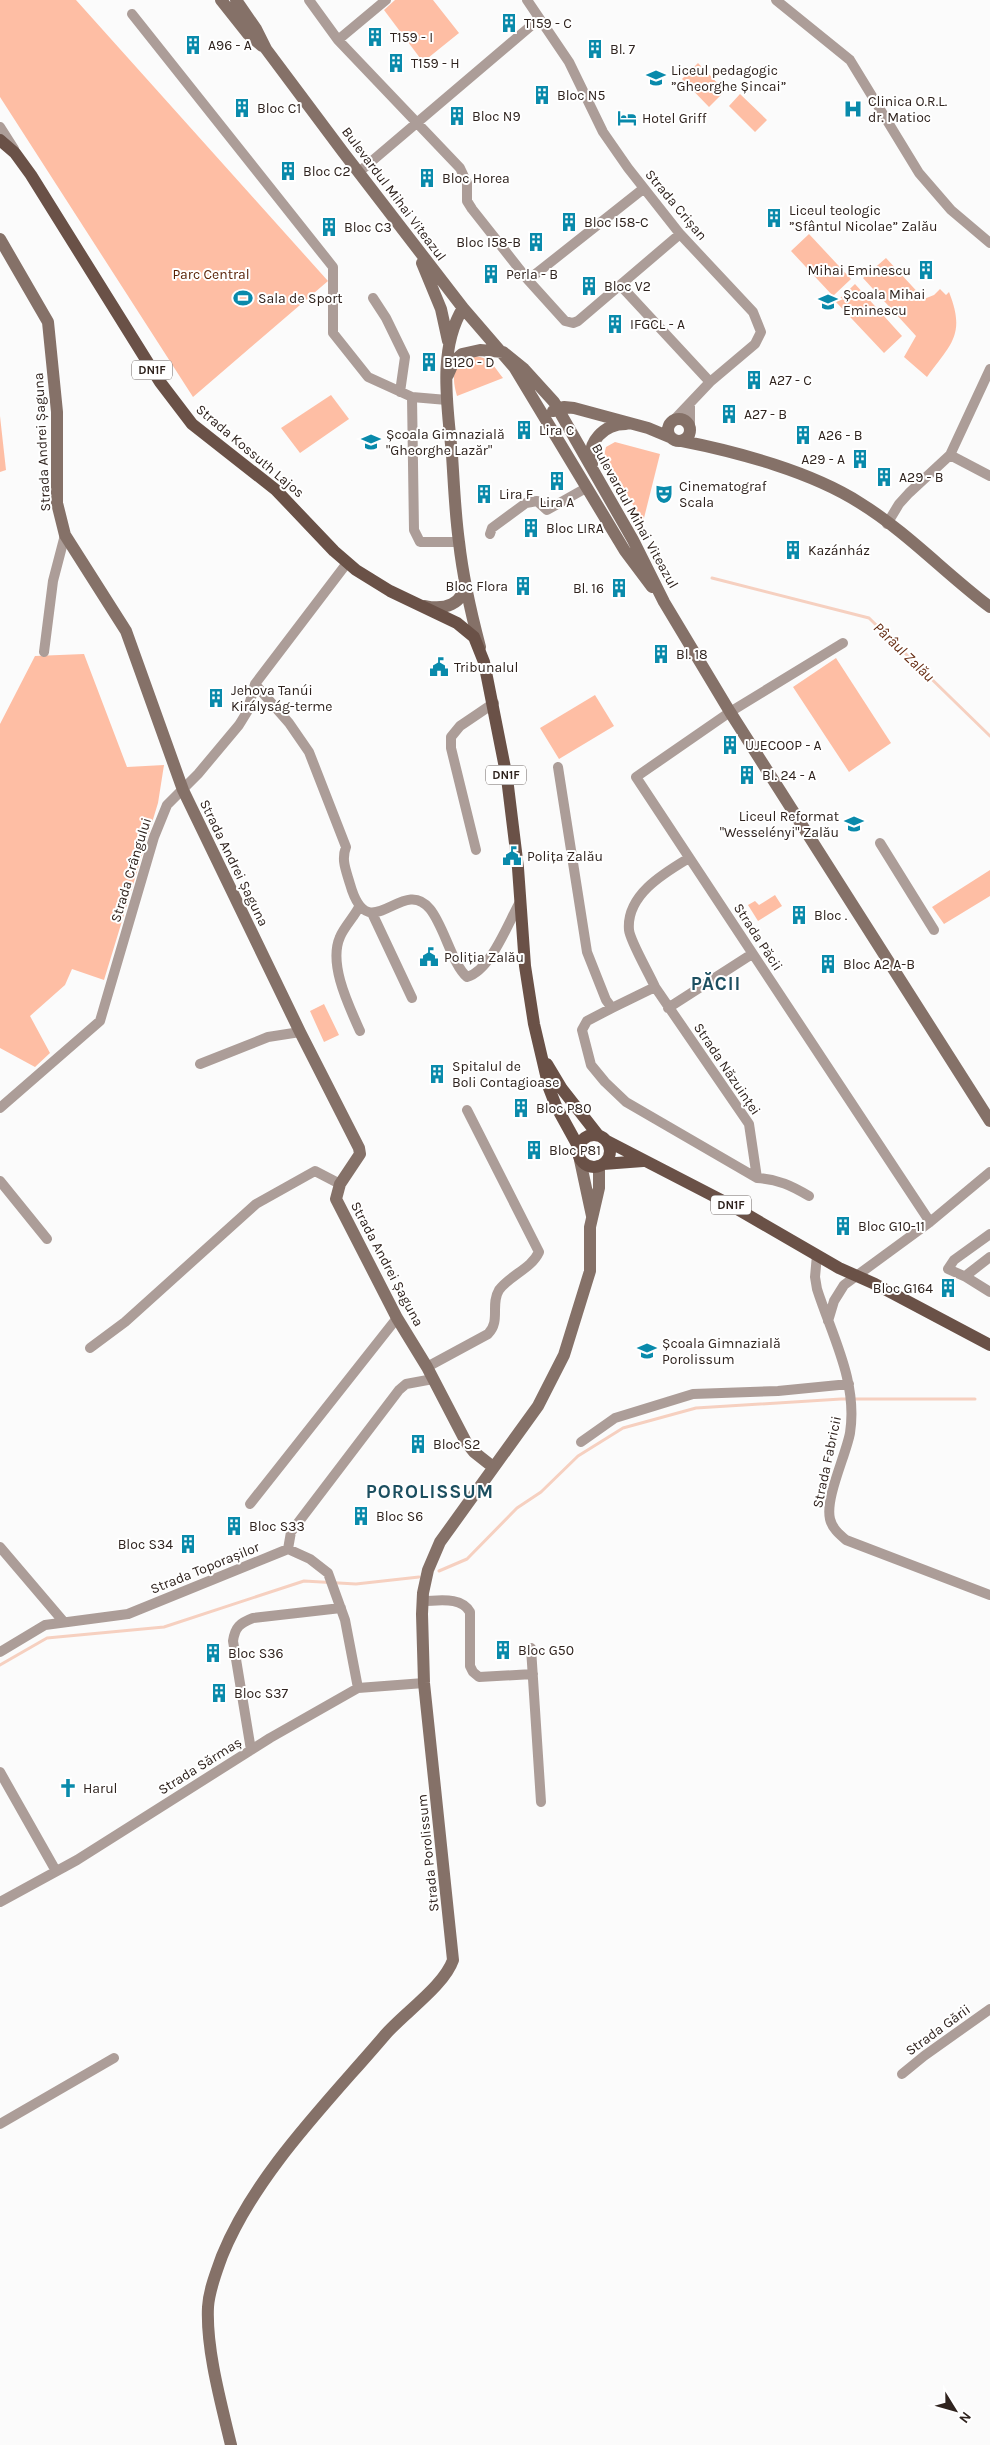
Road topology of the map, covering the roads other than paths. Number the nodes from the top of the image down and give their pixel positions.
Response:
1 (221, 0) edge
2 (236, 0) edge
3 (309, 0) edge
4 (386, 0) edge
5 (527, 0) edge
6 (776, 0) edge
7 (132, 14) dead end
8 (539, 19) junction
9 (338, 40) junction
10 (266, 49) junction
11 (416, 122) junction
12 (0, 127) edge
13 (0, 140) edge
14 (21, 161) junction
15 (359, 172) junction
16 (643, 189) junction
17 (680, 234) junction
18 (409, 238) junction
19 (0, 239) edge
20 (990, 243) edge
21 (528, 280) junction
22 (621, 286) junction
23 (373, 298) dead end
24 (463, 308) junction
25 (449, 351) junction
26 (503, 352) junction
27 (990, 369) edge
28 (448, 375) junction
29 (710, 382) junction
30 (400, 392) junction
31 (412, 397) junction
32 (447, 400) junction
33 (690, 404) junction
34 (558, 409) junction
35 (544, 417) junction
36 (631, 424) junction
37 (671, 424) junction
38 (648, 428) junction
39 (684, 435) junction
40 (950, 454) junction
41 (594, 473) junction
42 (990, 476) edge
43 (586, 488) junction
44 (888, 524) junction
45 (490, 534) dead end
46 (65, 535) junction
47 (458, 542) junction
48 (347, 563) junction
49 (465, 582) junction
50 (664, 602) junction
51 (415, 603) junction
52 (470, 607) junction
53 (990, 607) edge
54 (446, 617) junction
55 (843, 643) dead end
56 (480, 650) junction
57 (44, 652) dead end
58 (255, 684) junction
59 (494, 703) junction
60 (730, 712) junction
61 (558, 767) dead end
62 (182, 790) junction
63 (880, 843) dead end
64 (476, 850) dead end
65 (689, 858) junction
66 (520, 902) junction
67 (359, 907) junction
68 (372, 913) junction
69 (934, 930) dead end
70 (752, 954) junction
71 (655, 987) junction
72 (412, 998) dead end
73 (612, 1008) junction
74 (668, 1008) junction
75 (360, 1031) dead end
76 (300, 1032) junction
77 (539, 1048) junction
78 (200, 1064) dead end
79 (0, 1108) edge
80 (467, 1110) dead end
81 (990, 1121) edge
82 (603, 1138) junction
83 (578, 1146) junction
84 (580, 1160) junction
85 (643, 1161) junction
86 (601, 1165) junction
87 (990, 1172) edge
88 (757, 1178) junction
89 (0, 1181) edge
90 (340, 1184) junction
91 (810, 1196) dead end
92 (592, 1216) junction
93 (930, 1222) junction
94 (990, 1234) edge
95 (46, 1239) dead end
96 (816, 1256) junction
97 (990, 1257) edge
98 (857, 1275) junction
99 (966, 1277) junction
100 (990, 1292) edge
101 (397, 1318) junction
102 (828, 1322) junction
103 (990, 1345) edge
104 (90, 1348) dead end
105 (430, 1373) junction
106 (850, 1387) junction
107 (581, 1442) dead end
108 (493, 1467) junction
109 (250, 1504) dead end
110 (0, 1547) edge
111 (288, 1549) junction
112 (990, 1595) edge
113 (423, 1601) junction
114 (341, 1608) junction
115 (63, 1621) junction
116 (531, 1648) dead end
117 (0, 1652) edge
118 (532, 1674) junction
119 (424, 1682) junction
120 (358, 1688) junction
121 (251, 1750) junction
122 (0, 1772) edge
123 (541, 1802) dead end
124 (56, 1871) junction
125 (0, 1902) edge
126 (990, 2009) edge
127 (114, 2058) dead end
128 (902, 2074) dead end
129 (0, 2124) edge
130 (231, 2445) edge

1 - 10 main road, Bulevardul Mihai Viteazul
2 - 10 main road, Bulevardul Mihai Viteazul
3 - 9 street
4 - 9 street
5 - 8 street, Strada Crișan
6 - 20 street
7 - 30 street
8 - 11 street
8 - 16 street, Strada Crișan
9 - 11 street
10 - 15 main road, Bulevardul Mihai Viteazul
11 - 15 street
11 - 21 street
12 - 14 street
13 - 14 main road, Strada Kossuth Lajos / DN1F
14 - 48 main road, Strada Kossuth Lajos / DN1F
15 - 18 main road, Bulevardul Mihai Viteazul
16 - 17 street, Strada Crișan
16 - 21 street
17 - 22 street
17 - 29 street, Strada Crișan
18 - 24 main road, Bulevardul Mihai Viteazul
18 - 25 main road
19 - 46 main road, Strada Andrei Șaguna
21 - 22 street
22 - 29 street
23 - 30 street
24 - 25 main road
24 - 26 main road, Bulevardul Mihai Viteazul
25 - 28 main road
26 - 28 main road
26 - 34 main road, Bulevardul Mihai Viteazul
26 - 35 main road, Bulevardul Mihai Viteazul
27 - 40 street
28 - 32 main road
29 - 33 street, Strada Crișan
30 - 31 street
31 - 32 street
31 - 47 street
32 - 47 main road
33 - 37 street, Strada Crișan
33 - 39 street
34 - 35 main road
34 - 36 main road
34 - 41 main road, Bulevardul Mihai Viteazul
35 - 43 main road, Bulevardul Mihai Viteazul
36 - 38 main road
36 - 41 main road
37 - 38 main road
37 - 39 main road
37 - 39 main road
38 - 39 main road
39 - 44 main road
40 - 42 street
40 - 44 street
41 - 50 main road, Bulevardul Mihai Viteazul
43 - 45 street
43 - 50 main road, Bulevardul Mihai Viteazul
44 - 53 main road
46 - 57 street
46 - 62 main road, Strada Andrei Șaguna
47 - 49 main road
48 - 51 main road, Strada Kossuth Lajos / DN1F
48 - 58 street, Strada Crângului
49 - 51 main road, Strada Kossuth Lajos
49 - 52 main road
50 - 60 main road, Bulevardul Mihai Viteazul
51 - 54 main road, Strada Kossuth Lajos / DN1F
52 - 54 main road, Strada Kossuth Lajos
52 - 56 main road
54 - 56 main road, Strada Kossuth Lajos / DN1F
55 - 60 street, Strada Păcii
56 - 59 main road, DN1F
58 - 62 street, Strada Crângului
58 - 67 street
59 - 64 street
59 - 66 main road, DN1F
60 - 65 street, Strada Păcii
60 - 81 main road, Bulevardul Mihai Viteazul
61 - 73 street
62 - 76 main road, Strada Andrei Șaguna
62 - 79 street, Strada Crângului
63 - 69 street
65 - 70 street, Strada Păcii
65 - 71 street, Strada Năzuinței
66 - 68 street
66 - 77 main road, DN1F
67 - 68 street
67 - 75 street
68 - 72 street
70 - 74 street
70 - 93 street, Strada Păcii
71 - 73 street
71 - 74 street, Strada Năzuinței
73 - 88 street
74 - 88 street, Strada Năzuinței
76 - 78 street
76 - 90 main road, Strada Andrei Șaguna
77 - 82 main road, DN1F
77 - 83 main road, DN1F
80 - 105 street
82 - 83 main road
82 - 85 main road, DN1F
82 - 86 main road
83 - 84 main road, DN1F
84 - 86 main road
84 - 92 main road, Strada Porolissum
85 - 86 main road
85 - 96 main road, DN1F
86 - 92 main road, Strada Porolissum
87 - 93 street
88 - 91 street
89 - 95 street
90 - 101 main road, Strada Andrei Șaguna
90 - 104 street
92 - 108 main road, Strada Porolissum
93 - 98 street
94 - 99 street
96 - 98 main road, DN1F
96 - 102 street, Strada Fabricii
97 - 99 street
98 - 102 street
98 - 103 main road, DN1F
99 - 100 street
101 - 105 main road, Strada Andrei Șaguna
101 - 109 street
102 - 106 street, Strada Fabricii
105 - 108 main road, Strada Andrei Șaguna
105 - 111 street
106 - 107 street
106 - 112 street, Strada Fabricii
108 - 113 main road, Strada Porolissum
110 - 115 street
111 - 114 street
111 - 115 street, Strada Toporașilor
113 - 118 street
113 - 119 main road, Strada Porolissum
114 - 120 street
114 - 121 street
115 - 117 street, Strada Toporașilor
116 - 118 street
118 - 123 street
119 - 120 street, Strada Sărmaș
119 - 130 main road, Strada Porolissum
120 - 121 street, Strada Sărmaș
121 - 124 street, Strada Sărmaș
122 - 124 street
124 - 125 street, Strada Sărmaș
126 - 128 street, Strada Gării
127 - 129 street

